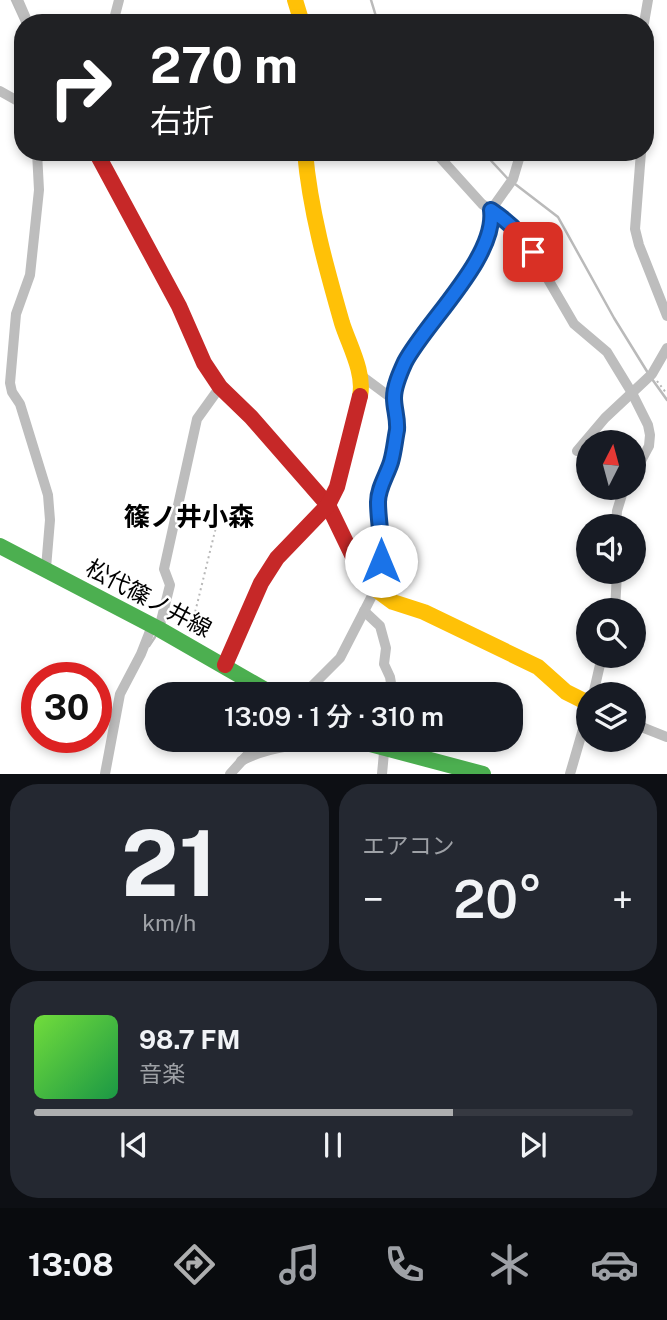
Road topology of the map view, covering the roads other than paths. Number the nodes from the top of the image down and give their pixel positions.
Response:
1 (37, 161) edge
2 (101, 161) edge
3 (306, 161) edge
4 (443, 161) edge
5 (518, 161) edge
6 (640, 161) edge
7 (491, 210) junction
8 (667, 316) edge
9 (667, 348) edge
10 (359, 374) junction
11 (220, 387) junction
12 (632, 393) junction
13 (394, 400) junction
14 (594, 430) edge
15 (646, 452) edge
16 (328, 505) junction
17 (0, 546) edge
18 (46, 568) junction
19 (375, 590) junction
20 (365, 611) junction
21 (156, 627) junction
22 (225, 665) junction
23 (253, 682) edge
24 (316, 682) edge
25 (391, 682) edge
26 (576, 697) edge
27 (646, 729) edge
28 (667, 737) edge
29 (250, 752) edge
30 (265, 752) edge
31 (384, 752) edge
32 (409, 752) edge
33 (576, 752) edge
34 (241, 761) junction
35 (105, 774) edge
36 (230, 774) edge
37 (382, 774) edge
38 (483, 774) edge
39 (570, 774) edge

1 - 18 street
2 - 11 street
3 - 10 street
4 - 7 street
5 - 7 street
6 - 8 street
7 - 12 street
7 - 13 street
9 - 12 street
10 - 13 street
10 - 16 street
11 - 16 street
11 - 21 street
12 - 14 street
12 - 15 street
13 - 19 street
16 - 19 street
16 - 22 street
17 - 18 street, 松代篠ノ井線
18 - 21 street, 松代篠ノ井線
19 - 20 street
19 - 26 street
20 - 24 street
20 - 25 street
21 - 22 street, 松代篠ノ井線
21 - 35 street
22 - 23 street, 松代篠ノ井線
27 - 28 street
29 - 34 street
30 - 34 street
31 - 37 street
32 - 38 street
33 - 39 street
34 - 36 street

